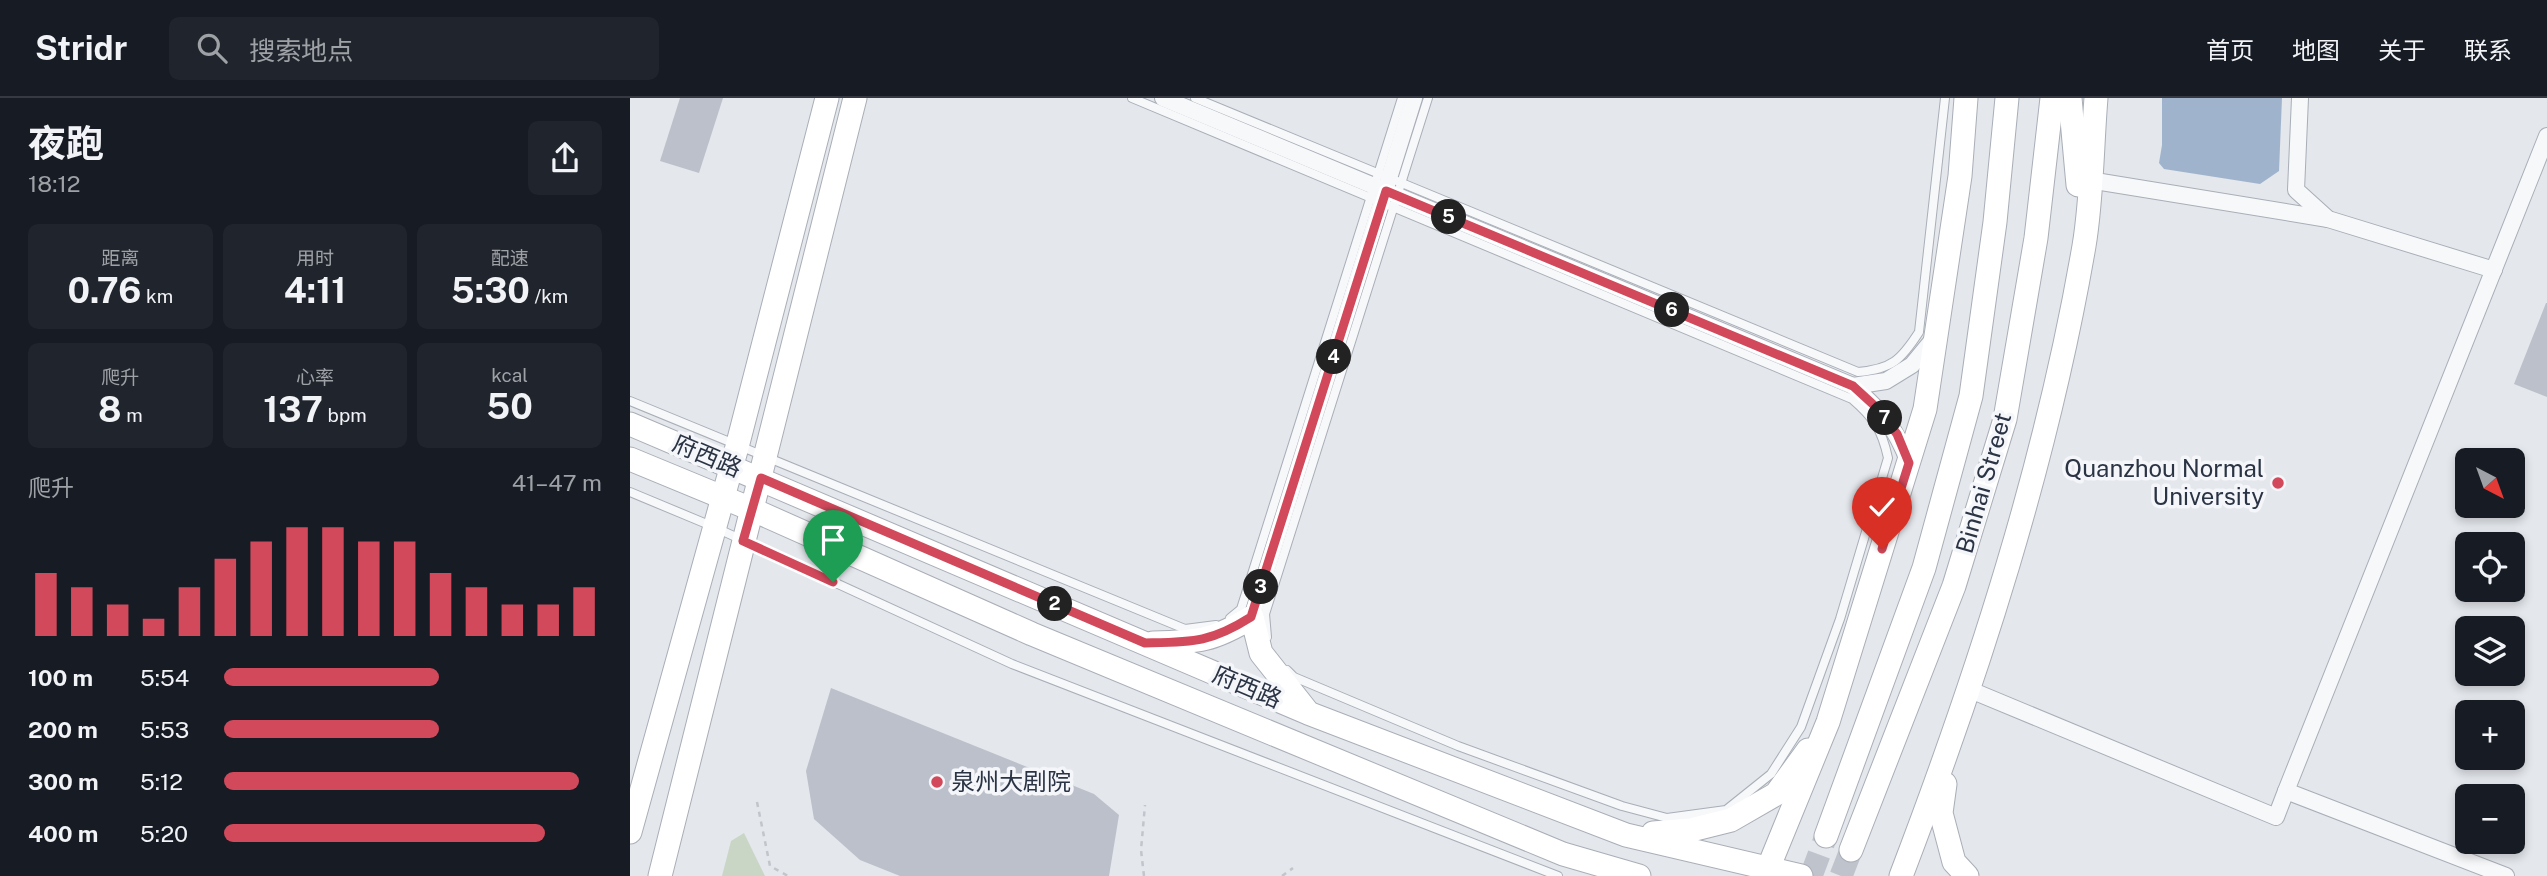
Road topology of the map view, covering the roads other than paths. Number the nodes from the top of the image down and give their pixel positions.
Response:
1 (827, 98) edge
2 (855, 98) edge
3 (1132, 98) edge
4 (1163, 98) edge
5 (1195, 98) edge
6 (1402, 98) edge
7 (1413, 98) edge
8 (1428, 98) edge
9 (1945, 98) edge
10 (1966, 98) edge
11 (2007, 98) edge
12 (2052, 98) edge
13 (2070, 98) edge
14 (2096, 98) edge
15 (2300, 98) edge
16 (2547, 136) edge
17 (2089, 180) junction
18 (1386, 191) junction
19 (2329, 219) junction
20 (2084, 244) junction
21 (2494, 270) junction
22 (1936, 335) junction
23 (1853, 386) junction
24 (630, 401) edge
25 (630, 424) edge
26 (734, 456) junction
27 (630, 459) edge
28 (1909, 463) junction
29 (764, 468) junction
30 (630, 492) edge
31 (722, 497) junction
32 (751, 509) junction
33 (713, 527) junction
34 (743, 541) junction
35 (1251, 617) junction
36 (1145, 643) junction
37 (1968, 690) junction
38 (1308, 713) junction
39 (1828, 722) junction
40 (1949, 752) junction
41 (2286, 791) junction
42 (630, 832) edge
43 (1626, 835) junction
44 (1826, 836) tunnel mouth
45 (1851, 850) tunnel mouth
46 (1561, 865) edge
47 (1767, 872) edge
48 (660, 876) edge
49 (1603, 876) edge
50 (1639, 876) edge
51 (1801, 876) edge
52 (1901, 876) edge
53 (1967, 876) edge
54 (2506, 876) edge

1 - 26 street
2 - 29 street
3 - 18 lane
4 - 18 street
5 - 18 lane
6 - 18 lane
7 - 18 street
8 - 18 lane
9 - 18 lane
10 - 22 street
11 - 44 street, Binhai Street
12 - 45 street, Binhai Street
13 - 20 street
14 - 17 street
15 - 19 street
16 - 21 street
17 - 19 street
17 - 20 street
18 - 18 lane
18 - 23 street
18 - 29 lane
18 - 35 street
19 - 21 street
20 - 37 street
21 - 41 street
22 - 23 street
22 - 28 street
23 - 28 street
24 - 26 lane
25 - 26 street, 府西路
26 - 29 street, 府西路
26 - 31 street
27 - 31 street, 府西路
28 - 39 street
29 - 32 street
29 - 36 street, 府西路
30 - 33 lane
31 - 32 street, 府西路
31 - 33 street
32 - 34 street
32 - 46 street, 府西路
33 - 34 lane
33 - 42 street
34 - 46 lane
34 - 48 street
35 - 36 street
35 - 38 street
36 - 38 street, 府西路
37 - 40 street
37 - 41 street
38 - 43 street, 府西路
39 - 43 street
39 - 47 street
40 - 52 street
40 - 53 street
41 - 54 street
43 - 47 street, 府西路
46 - 49 street
46 - 50 street, 府西路
47 - 51 street, 府西路

